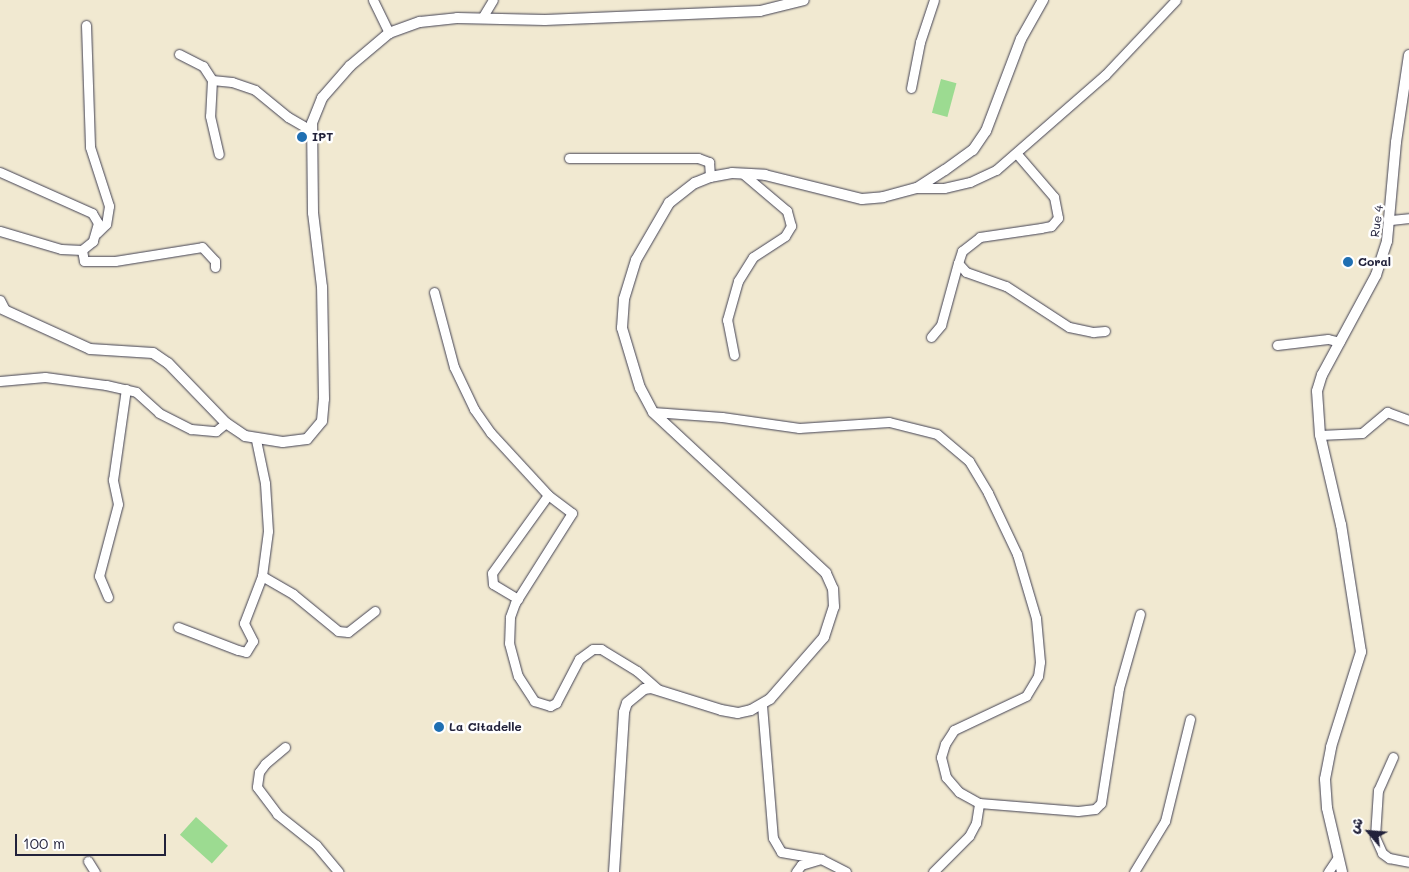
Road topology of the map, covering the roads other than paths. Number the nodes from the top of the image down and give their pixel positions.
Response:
1 (373, 0) edge
2 (493, 0) edge
3 (804, 0) edge
4 (934, 0) edge
5 (1043, 0) edge
6 (1176, 0) edge
7 (482, 18) junction
8 (86, 25) dead end
9 (389, 33) junction
10 (179, 54) dead end
11 (1409, 55) edge
12 (212, 80) junction
13 (911, 88) dead end
14 (1406, 88) edge
15 (312, 131) junction
16 (219, 154) dead end
17 (1017, 154) junction
18 (569, 158) dead end
19 (0, 172) edge
20 (742, 173) junction
21 (710, 177) junction
22 (917, 188) junction
23 (1409, 218) edge
24 (1391, 220) junction
25 (0, 231) edge
26 (97, 233) junction
27 (82, 250) junction
28 (958, 263) junction
29 (215, 267) dead end
30 (434, 292) dead end
31 (0, 300) edge
32 (2, 309) edge
33 (1105, 331) dead end
34 (931, 336) dead end
35 (1340, 342) junction
36 (1277, 345) dead end
37 (734, 355) dead end
38 (0, 381) edge
39 (126, 389) junction
40 (653, 412) junction
41 (1409, 420) edge
42 (226, 423) junction
43 (1320, 435) junction
44 (256, 440) junction
45 (548, 495) junction
46 (262, 576) junction
47 (108, 597) dead end
48 (518, 599) junction
49 (375, 611) dead end
50 (1140, 614) dead end
51 (178, 627) dead end
52 (659, 690) junction
53 (762, 705) junction
54 (1190, 719) dead end
55 (285, 747) dead end
56 (1393, 757) dead end
57 (979, 803) junction
58 (1338, 857) junction
59 (821, 859) junction
60 (88, 861) dead end
61 (1409, 862) edge
62 (95, 872) edge
63 (339, 872) edge
64 (614, 872) edge
65 (796, 872) edge
66 (846, 872) edge
67 (933, 872) edge
68 (1134, 872) edge
69 (1328, 872) edge
70 (1342, 872) edge

1 - 9 street
2 - 7 street
3 - 7 street
4 - 13 street
5 - 22 street
6 - 17 street
7 - 9 street
8 - 26 street
9 - 15 street
10 - 12 street
11 - 14 street, Rue 4
12 - 15 street
12 - 16 street
14 - 24 street, Rue 4
15 - 44 street
17 - 22 street
17 - 28 street
18 - 21 street
19 - 26 street
20 - 21 street
20 - 22 street
20 - 37 street
21 - 40 street
23 - 24 street
24 - 35 street, Rue 4
25 - 27 street
26 - 27 street
27 - 29 street
28 - 33 street
28 - 34 street
30 - 45 street
31 - 32 street
32 - 42 street
35 - 36 street
35 - 43 street, Rue 4
38 - 39 street
39 - 42 street
39 - 47 street
40 - 53 street
40 - 57 street
41 - 43 street
42 - 44 street
43 - 58 street, Rue 4
44 - 46 street
45 - 48 street
45 - 48 street
46 - 49 street
46 - 51 street
48 - 52 street
50 - 57 street
52 - 53 street
52 - 64 street
53 - 59 street
54 - 68 street
55 - 63 street
56 - 61 street
57 - 67 street
58 - 69 street
58 - 70 street, Rue 4
59 - 65 street
59 - 66 street
60 - 62 street

